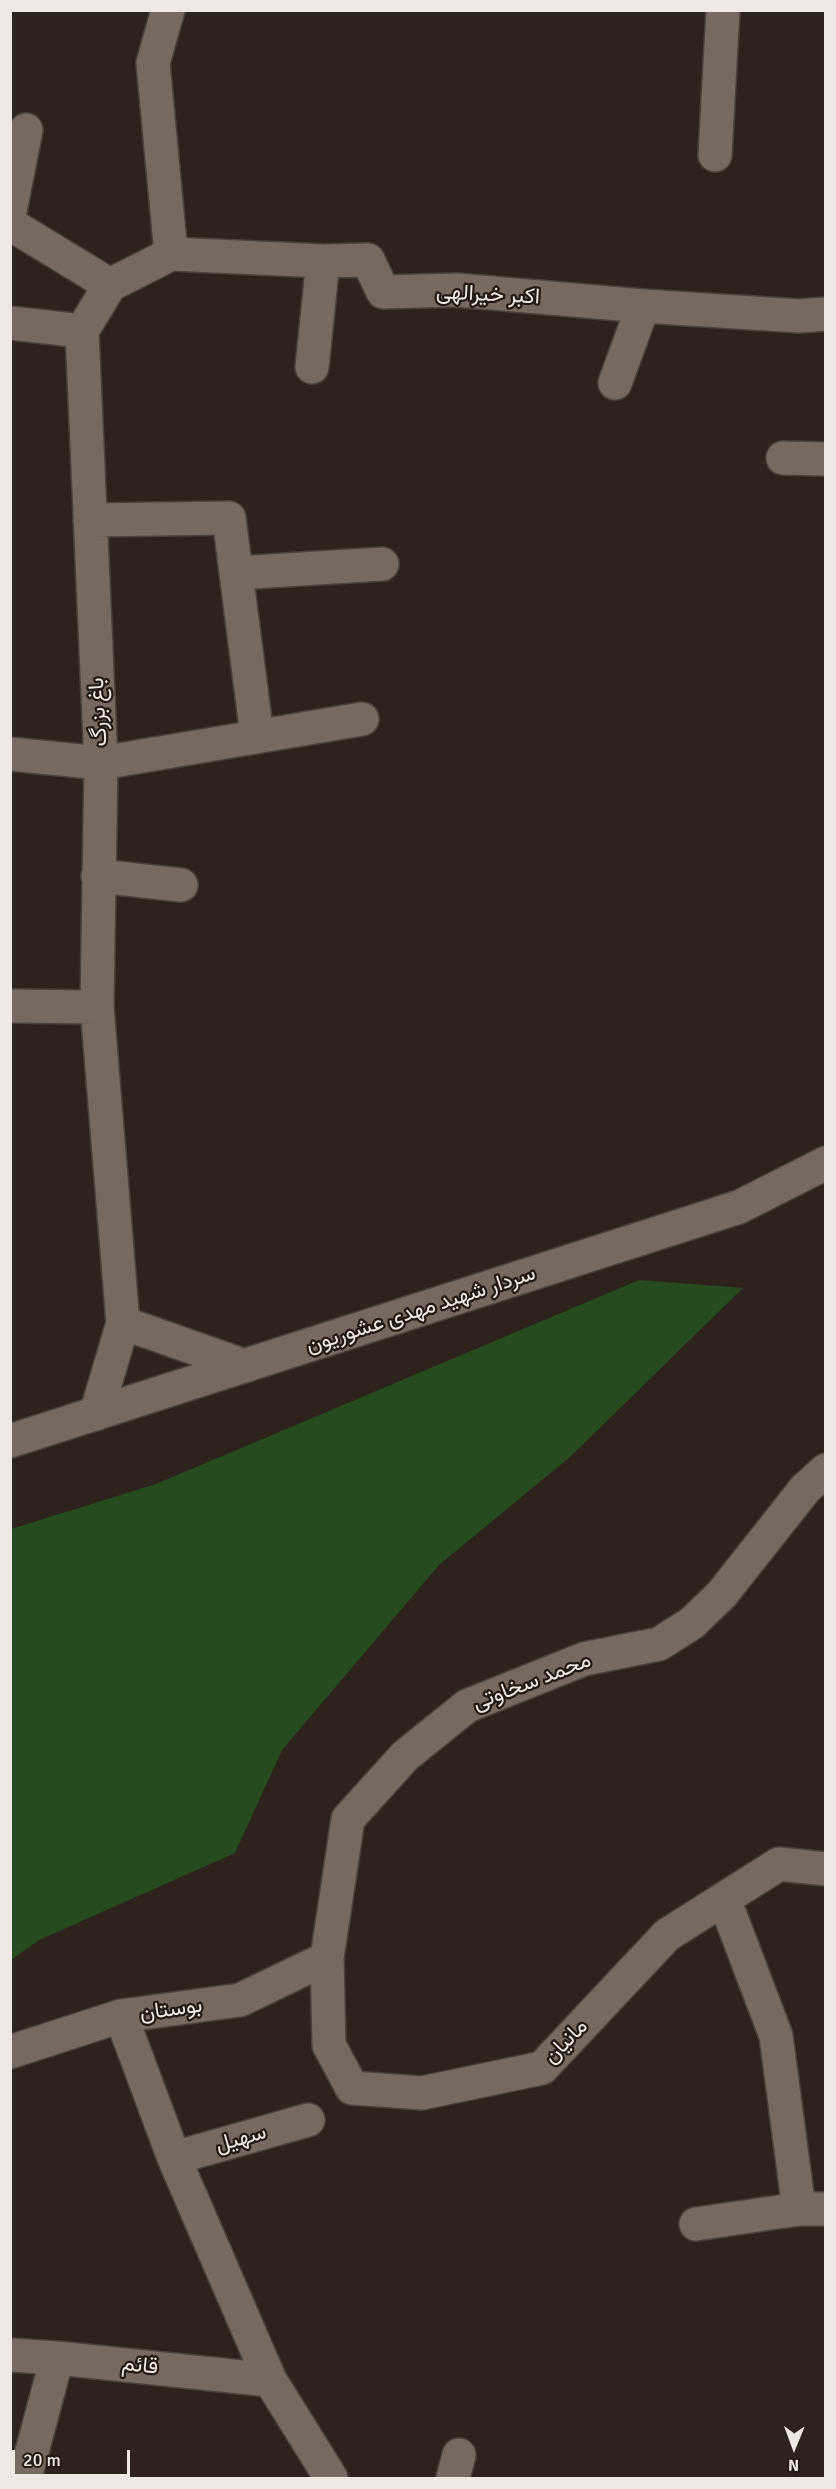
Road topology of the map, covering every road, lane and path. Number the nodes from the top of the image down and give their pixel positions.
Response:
1 (168, 10) edge
2 (723, 10) edge
3 (26, 130) dead end
4 (715, 155) dead end
5 (10, 211) edge
6 (10, 224) edge
7 (171, 254) junction
8 (322, 261) junction
9 (110, 285) junction
10 (643, 306) junction
11 (825, 314) edge
12 (10, 323) edge
13 (82, 331) junction
14 (312, 367) dead end
15 (615, 383) dead end
16 (783, 458) dead end
17 (825, 459) edge
18 (90, 519) junction
19 (382, 564) dead end
20 (237, 573) junction
21 (362, 719) dead end
22 (257, 736) junction
23 (10, 754) edge
24 (101, 763) junction
25 (98, 876) junction
26 (181, 885) dead end
27 (10, 1006) edge
28 (97, 1007) junction
29 (825, 1163) edge
30 (123, 1323) junction
31 (246, 1366) junction
32 (96, 1414) junction
33 (10, 1441) edge
34 (825, 1470) edge
35 (825, 1869) edge
36 (723, 1899) junction
37 (327, 1958) junction
38 (121, 2016) junction
39 (10, 2052) edge
40 (308, 2120) dead end
41 (174, 2158) junction
42 (812, 2209) edge
43 (696, 2223) dead end
44 (10, 2355) edge
45 (57, 2358) junction
46 (270, 2380) junction
47 (26, 2474) dead end
48 (331, 2478) edge

1 - 7 street
2 - 4 street
3 - 5 street
6 - 9 street
7 - 8 street, اکبر خیرالهی
7 - 9 street
8 - 10 street, اکبر خیرالهی
8 - 14 street
9 - 13 street
10 - 11 street, اکبر خیرالهی
10 - 15 street
12 - 13 street
13 - 18 street, باغ بزرگ
16 - 17 street
18 - 20 street
18 - 24 street, باغ بزرگ
19 - 20 street
20 - 22 street
21 - 22 street
22 - 24 street
23 - 24 street
24 - 25 street, باغ بزرگ
25 - 26 street
25 - 28 street, باغ بزرگ
27 - 28 street
28 - 30 street, باغ بزرگ
29 - 31 street, سردار شهید مهدی عشوریون
30 - 31 street
30 - 32 street
31 - 32 street, سردار شهید مهدی عشوریون
32 - 33 street, سردار شهید مهدی عشوریون
34 - 37 street, محمد سخاوتی
35 - 36 street, مانیان
36 - 37 street, مانیان
36 - 42 street
37 - 38 street, بوستان
38 - 39 street, بوستان
38 - 41 street
40 - 41 street, سهیل
41 - 46 street
42 - 43 street
44 - 45 street, قائم
45 - 46 street, قائم
45 - 47 street
46 - 48 street

